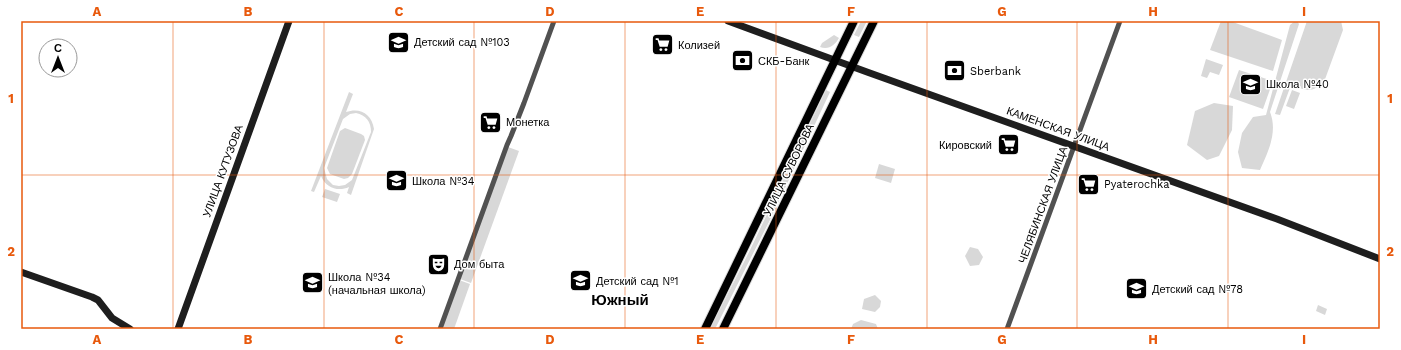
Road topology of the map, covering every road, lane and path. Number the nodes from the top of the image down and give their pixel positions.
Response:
1 (289, 21) edge
2 (554, 21) edge
3 (728, 21) edge
4 (854, 21) edge
5 (874, 21) edge
6 (1120, 21) edge
7 (835, 60) junction
8 (852, 66) junction
9 (1075, 147) junction
10 (1380, 259) edge
11 (21, 272) edge
12 (130, 329) edge
13 (178, 329) edge
14 (440, 329) edge
15 (705, 329) edge
16 (723, 329) edge
17 (1007, 329) edge

1 - 13 street, УЛИЦА КУТУЗОВА
2 - 14 street
3 - 7 street, КАМЕНСКАЯ УЛИЦА
4 - 7 main road, УЛИЦА СУВОРОВА
5 - 8 main road, УЛИЦА СУВОРОВА
6 - 9 street, ЧЕЛЯБИНСКАЯ УЛИЦА
7 - 8 street, КАМЕНСКАЯ УЛИЦА
7 - 15 main road, УЛИЦА СУВОРОВА
8 - 9 street, КАМЕНСКАЯ УЛИЦА
8 - 16 main road, УЛИЦА СУВОРОВА
9 - 10 street, КАМЕНСКАЯ УЛИЦА
9 - 17 street, ЧЕЛЯБИНСКАЯ УЛИЦА
11 - 12 street

